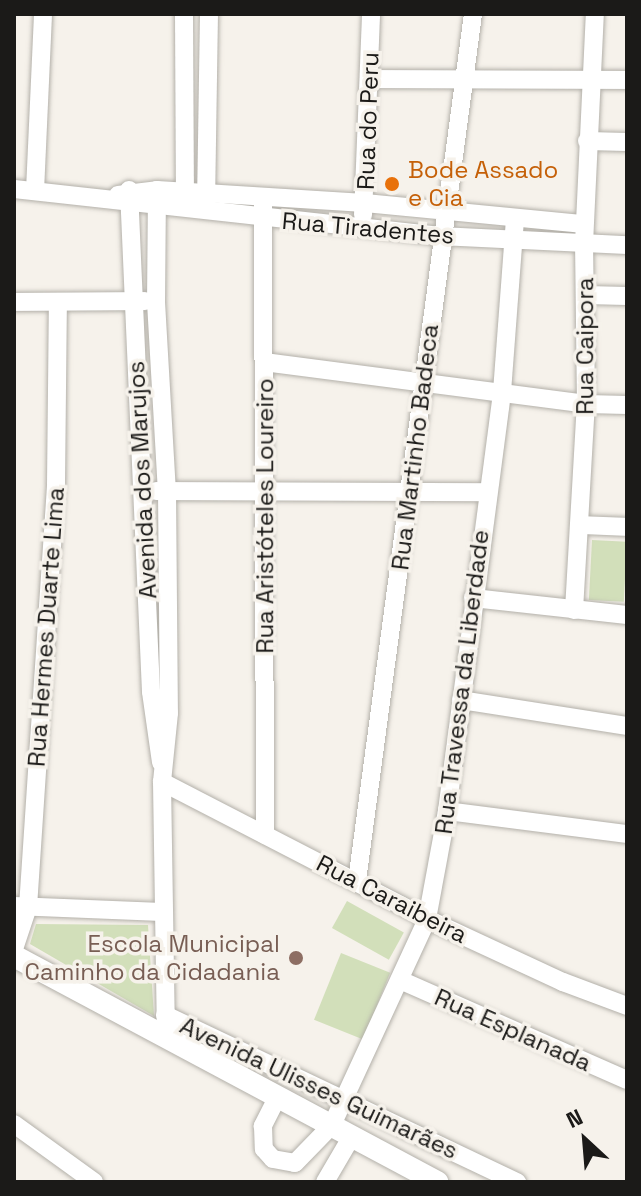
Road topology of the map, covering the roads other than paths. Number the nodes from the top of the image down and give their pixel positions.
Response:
1 (43, 14) edge
2 (184, 14) edge
3 (209, 14) edge
4 (371, 14) edge
5 (473, 14) edge
6 (595, 14) edge
7 (371, 79) junction
8 (627, 80) edge
9 (588, 81) junction
10 (463, 82) junction
11 (587, 141) junction
12 (627, 142) edge
13 (14, 189) edge
14 (35, 191) junction
15 (123, 198) junction
16 (263, 198) junction
17 (156, 199) junction
18 (185, 200) junction
19 (206, 202) junction
20 (365, 203) junction
21 (443, 212) junction
22 (263, 218) junction
23 (515, 218) junction
24 (584, 224) junction
25 (361, 228) junction
26 (440, 236) junction
27 (514, 240) junction
28 (584, 244) junction
29 (627, 245) edge
30 (586, 295) junction
31 (627, 296) edge
32 (133, 301) junction
33 (14, 302) edge
34 (58, 302) junction
35 (156, 302) junction
36 (264, 362) junction
37 (427, 382) junction
38 (502, 392) junction
39 (586, 404) junction
40 (627, 405) edge
41 (412, 489) junction
42 (145, 491) junction
43 (167, 491) junction
44 (487, 492) junction
45 (267, 494) junction
46 (580, 525) junction
47 (627, 527) edge
48 (473, 598) junction
49 (574, 610) junction
50 (627, 615) edge
51 (461, 700) junction
52 (627, 726) edge
53 (162, 775) junction
54 (447, 811) junction
55 (627, 834) edge
56 (265, 835) junction
57 (357, 881) junction
58 (21, 906) edge
59 (162, 912) junction
60 (427, 919) junction
61 (14, 949) edge
62 (14, 956) edge
63 (400, 980) junction
64 (627, 1006) edge
65 (165, 1026) junction
66 (627, 1080) edge
67 (278, 1096) junction
68 (344, 1097) junction
69 (14, 1124) edge
70 (342, 1131) junction
71 (94, 1182) edge
72 (325, 1182) edge
73 (437, 1182) edge
74 (517, 1182) edge

1 - 14 street
2 - 18 street
3 - 19 street
4 - 7 street, Rua do Peru
5 - 10 street, Rua Martinho Badeca
6 - 9 street, Rua Caipora
7 - 10 street
7 - 20 street, Rua do Peru
8 - 9 street
9 - 10 street
9 - 11 street, Rua Caipora
10 - 21 street, Rua Martinho Badeca
11 - 12 street
11 - 24 street, Rua Caipora
13 - 14 street, Rua Tiradentes
14 - 15 street, Rua Tiradentes
15 - 17 street, Rua Tiradentes
15 - 32 street, Avenida dos Marujos
16 - 19 street, Rua Tiradentes
16 - 20 street, Rua Tiradentes
16 - 22 street, Rua Aristóteles Loureiro
17 - 18 street, Rua Tiradentes
17 - 35 street, Avenida dos Marujos
18 - 19 street, Rua Tiradentes
19 - 22 street, Rua Tiradentes
20 - 21 street, Rua Tiradentes
20 - 25 street, Rua do Peru
21 - 23 street, Rua Tiradentes
21 - 26 street, Rua Martinho Badeca
22 - 25 street, Rua Tiradentes
22 - 36 street, Rua Aristóteles Loureiro
23 - 24 street, Rua Tiradentes
23 - 27 street, Rua Travessa da Liberdade
24 - 28 street, Rua Caipora
25 - 26 street, Rua Tiradentes
26 - 27 street, Rua Tiradentes
26 - 37 street, Rua Martinho Badeca
27 - 28 street, Rua Tiradentes
27 - 38 street, Rua Travessa da Liberdade
28 - 29 street, Rua Tiradentes
28 - 30 street, Rua Caipora
30 - 31 street
30 - 39 street, Rua Caipora
32 - 34 street
32 - 35 street
32 - 42 street, Avenida dos Marujos
33 - 34 street
34 - 58 street, Rua Hermes Duarte Lima
35 - 43 street, Avenida dos Marujos
36 - 37 street
36 - 45 street, Rua Aristóteles Loureiro
37 - 38 street
37 - 41 street, Rua Martinho Badeca
38 - 39 street
38 - 44 street, Rua Travessa da Liberdade
39 - 40 street
39 - 46 street, Rua Caipora
41 - 44 street
41 - 45 street
41 - 57 street, Rua Martinho Badeca
42 - 43 street
42 - 53 street, Avenida dos Marujos
43 - 45 street
43 - 53 street, Avenida dos Marujos
44 - 48 street, Rua Travessa da Liberdade
45 - 56 street, Rua Aristóteles Loureiro
46 - 47 street
46 - 49 street, Rua Caipora
48 - 49 street
48 - 51 street, Rua Travessa da Liberdade
49 - 50 street
51 - 52 street
51 - 54 street, Rua Travessa da Liberdade
53 - 56 street, Rua Caraibeira
53 - 59 street, Avenida dos Marujos
54 - 55 street
54 - 60 street, Rua Travessa da Liberdade
56 - 57 street, Rua Caraibeira
57 - 60 street, Rua Caraibeira
58 - 59 street
58 - 61 street, Rua Hermes Duarte Lima
59 - 65 street, Avenida dos Marujos
60 - 63 street, Rua Travessa da Liberdade
60 - 64 street, Rua Caraibeira
62 - 65 main road
63 - 66 street, Rua Esplanada
63 - 68 street, Rua Travessa da Liberdade
65 - 67 main road
65 - 68 street, Avenida Ulisses Guimarães
67 - 70 main road
67 - 70 street
68 - 70 street, Rua Travessa da Liberdade
68 - 74 street, Avenida Ulisses Guimarães
69 - 71 street
70 - 72 street
70 - 73 main road

